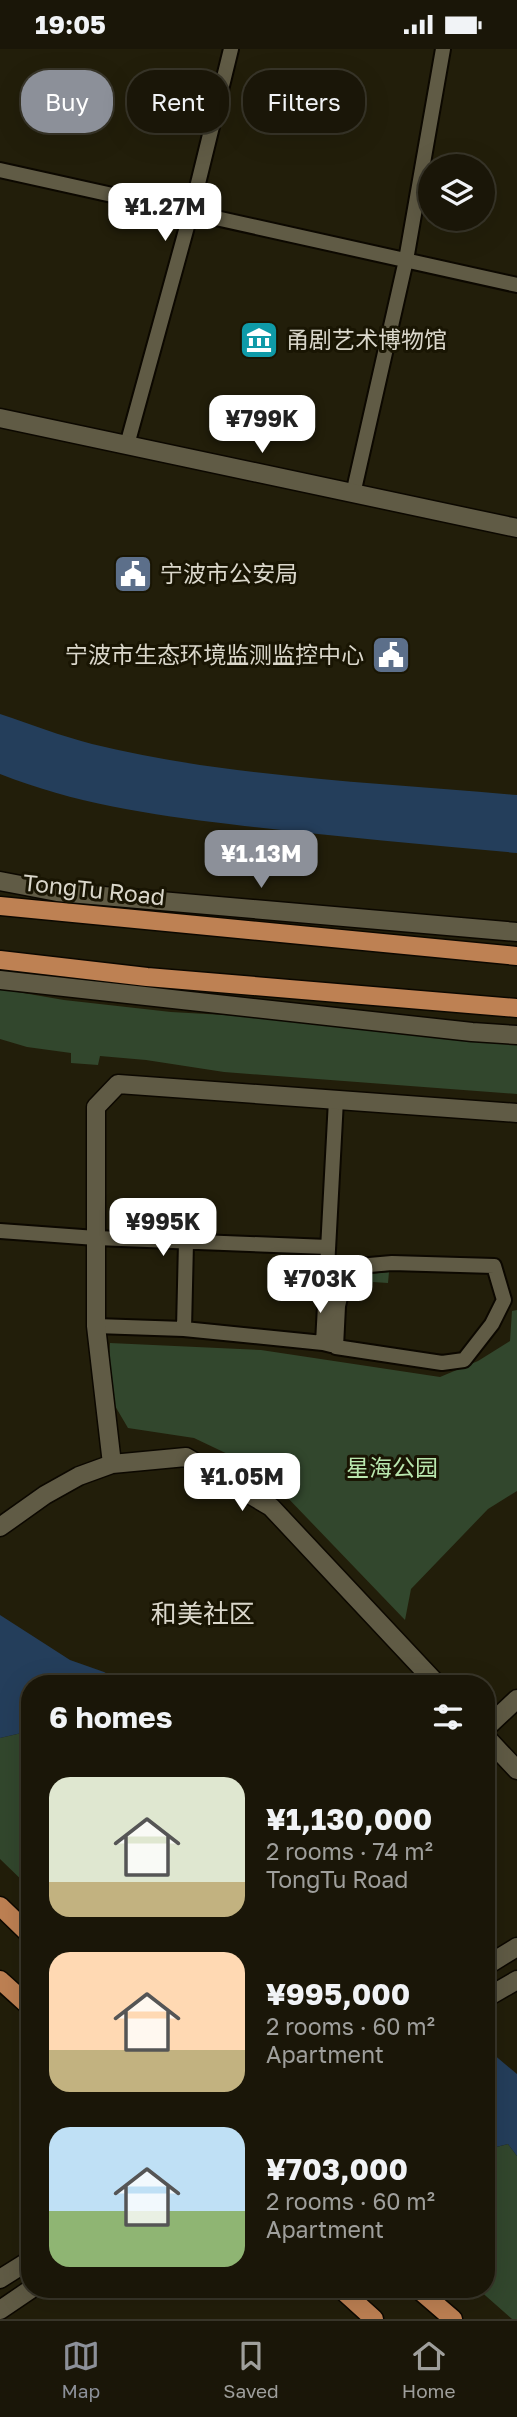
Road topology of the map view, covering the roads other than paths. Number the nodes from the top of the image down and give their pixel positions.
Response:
1 (231, 49) edge
2 (443, 49) edge
3 (0, 170) edge
4 (191, 212) junction
5 (406, 260) junction
6 (517, 285) edge
7 (0, 418) edge
8 (127, 445) junction
9 (353, 494) junction
10 (517, 528) edge
11 (0, 881) edge
12 (0, 906) edge
13 (517, 932) edge
14 (517, 956) edge
15 (0, 960) edge
16 (0, 981) edge
17 (517, 1008) edge
18 (517, 1035) edge
19 (336, 1100) junction
20 (517, 1113) edge
21 (0, 1231) edge
22 (96, 1238) junction
23 (186, 1241) junction
24 (328, 1247) junction
25 (511, 1301) edge
26 (96, 1326) junction
27 (184, 1329) junction
28 (329, 1345) junction
29 (112, 1464) junction
30 (0, 1527) edge
31 (428, 1675) edge
32 (517, 1699) edge
33 (495, 1720) edge
34 (495, 1747) edge
35 (517, 1770) edge
36 (0, 1906) edge
37 (21, 1926) edge
38 (517, 1947) edge
39 (495, 1960) edge
40 (0, 1980) edge
41 (517, 1980) edge
42 (495, 1993) edge
43 (21, 1999) edge
44 (21, 2266) edge
45 (0, 2279) edge
46 (21, 2295) edge
47 (351, 2298) edge
48 (428, 2298) edge
49 (0, 2309) edge
50 (374, 2319) edge
51 (453, 2319) edge

1 - 4 street
2 - 5 street
3 - 4 street
4 - 5 street
4 - 8 street
5 - 6 street
5 - 9 street
7 - 8 street
8 - 9 street
9 - 10 street
11 - 13 street
12 - 14 main road, TongTu Road
15 - 17 main road
16 - 18 street
19 - 20 street
19 - 22 street
19 - 24 street
21 - 22 street
22 - 23 street
22 - 26 street
23 - 24 street
23 - 27 street
24 - 28 street
25 - 28 street
25 - 28 street
26 - 27 street
26 - 29 street
27 - 28 street
29 - 30 street
29 - 31 street
32 - 33 street
34 - 35 street
36 - 37 main road
38 - 39 street
40 - 43 main road
41 - 42 street
44 - 45 street
46 - 49 street
47 - 50 main road
48 - 51 main road

